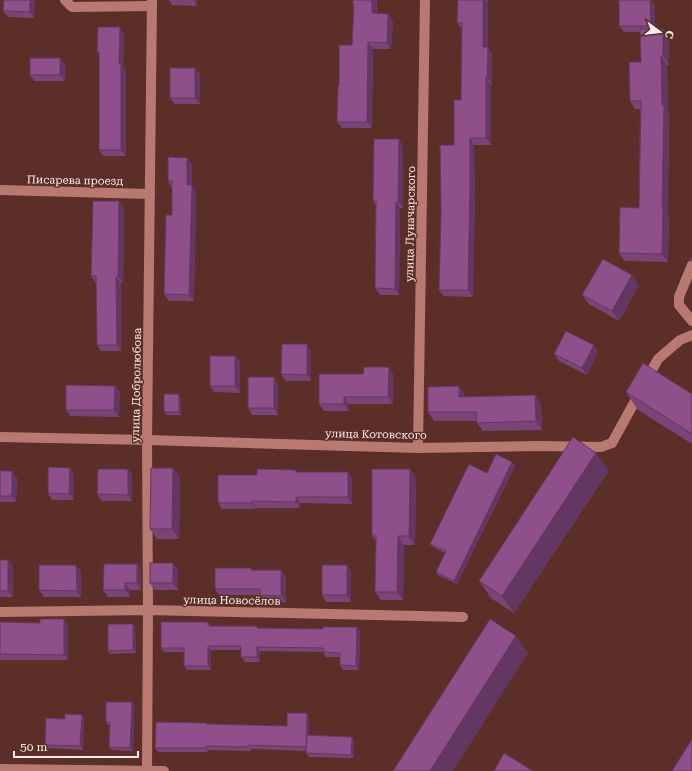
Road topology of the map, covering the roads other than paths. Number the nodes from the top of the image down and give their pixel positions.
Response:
1 (65, 0) edge
2 (425, 0) edge
3 (152, 3) edge
4 (0, 190) edge
5 (150, 194) junction
6 (692, 265) edge
7 (692, 321) edge
8 (692, 335) edge
9 (0, 437) edge
10 (147, 440) junction
11 (418, 448) junction
12 (148, 610) junction
13 (0, 612) edge
14 (463, 617) dead end
15 (0, 768) edge
16 (147, 771) edge
17 (164, 771) edge

1 - 3 street
2 - 11 street, улица Луначарского
3 - 5 street, улица Добролюбова
4 - 5 street, Писарева проезд
5 - 10 street, улица Добролюбова
6 - 7 street
8 - 11 street, улица Котовского
9 - 10 street, улица Котовского
10 - 11 street, улица Котовского
10 - 12 street, улица Добролюбова
12 - 13 street, улица Новосёлов
12 - 14 street, улица Новосёлов
12 - 16 street, улица Добролюбова
15 - 16 street
16 - 17 street

